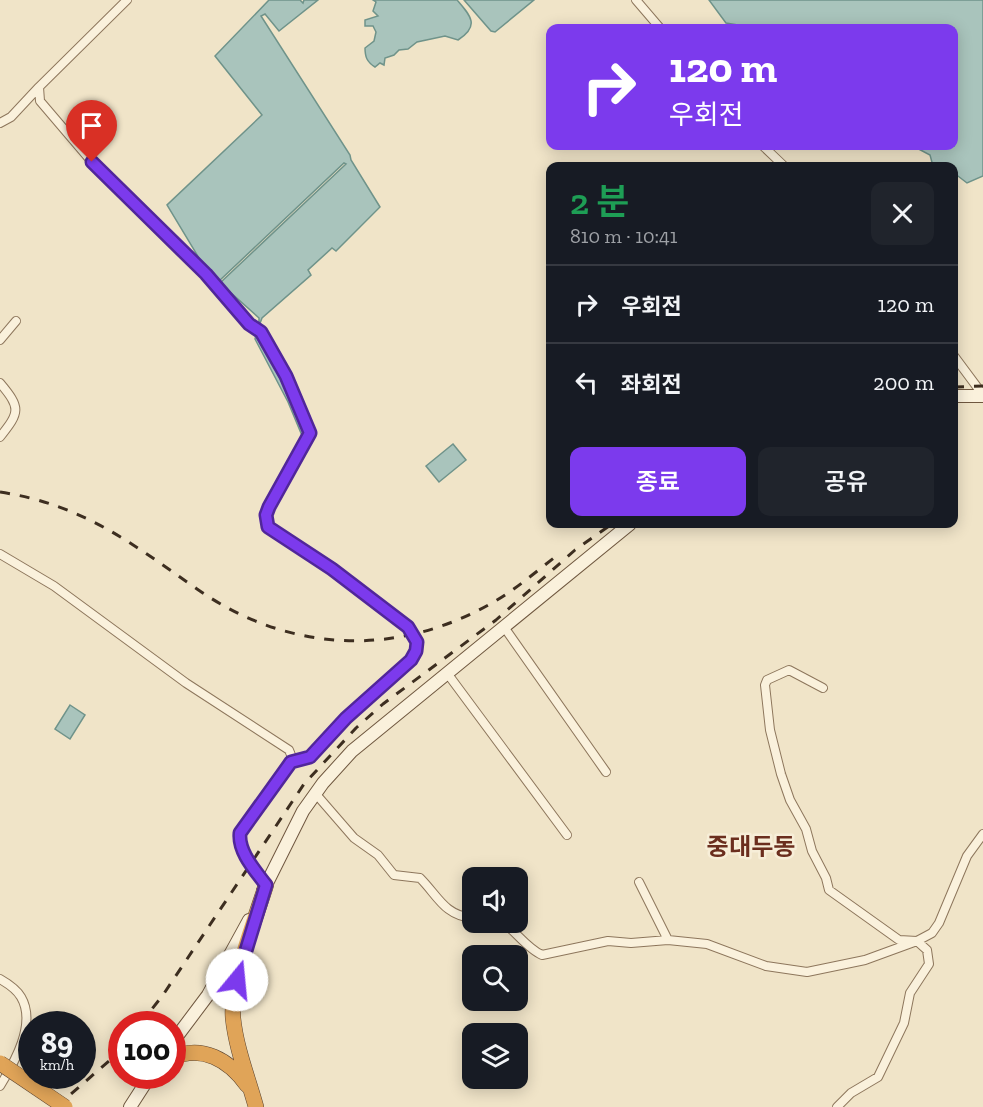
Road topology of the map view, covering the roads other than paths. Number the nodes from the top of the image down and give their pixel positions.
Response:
1 (127, 0) edge
2 (636, 0) edge
3 (657, 24) edge
4 (39, 87) junction
5 (0, 123) edge
6 (767, 150) edge
7 (780, 162) edge
8 (16, 321) dead end
9 (0, 340) edge
10 (958, 361) edge
11 (0, 383) edge
12 (958, 396) edge
13 (983, 396) edge
14 (0, 438) edge
15 (625, 528) edge
16 (0, 554) edge
17 (504, 627) junction
18 (447, 673) junction
19 (823, 688) dead end
20 (291, 762) junction
21 (606, 772) dead end
22 (315, 793) junction
23 (983, 834) edge
24 (567, 835) dead end
25 (639, 882) dead end
26 (266, 885) junction
27 (462, 916) edge
28 (518, 933) edge
29 (668, 940) junction
30 (917, 941) junction
31 (0, 979) edge
32 (186, 1024) edge
33 (186, 1054) edge
34 (0, 1063) edge
35 (0, 1086) edge
36 (142, 1089) edge
37 (255, 1105) edge
38 (65, 1107) edge
39 (130, 1107) edge
40 (837, 1107) edge

1 - 4 street
2 - 3 street
4 - 5 street
4 - 20 street
6 - 7 street
8 - 9 street
10 - 13 street
11 - 14 street
12 - 13 street
15 - 17 street
16 - 20 street
17 - 18 street
17 - 21 street
18 - 22 street
18 - 24 street
19 - 30 street
20 - 26 street
22 - 26 street
22 - 27 street
23 - 30 street
25 - 29 street
26 - 32 street
26 - 37 highway
28 - 29 street
29 - 30 street
30 - 40 street
31 - 35 street
33 - 37 highway
34 - 38 highway, bridge
36 - 39 street

